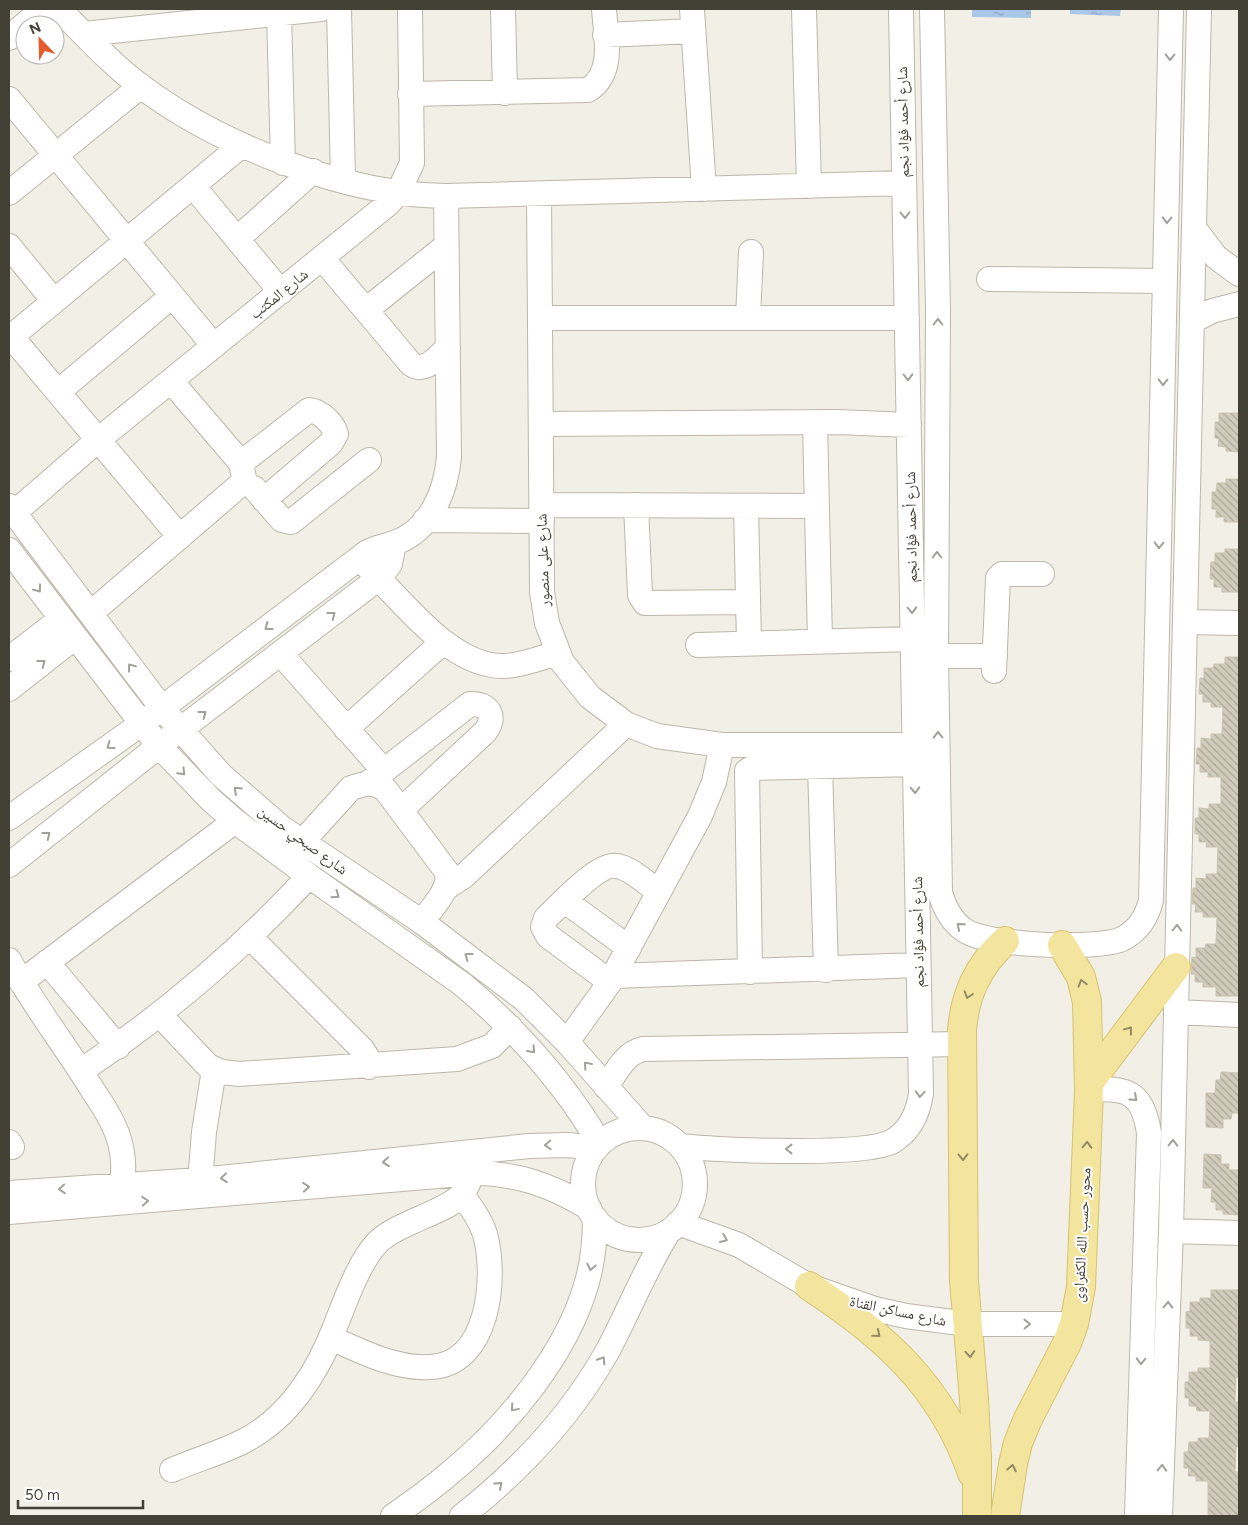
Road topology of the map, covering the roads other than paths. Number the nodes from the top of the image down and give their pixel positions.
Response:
1 (43, 9) edge
2 (59, 9) edge
3 (321, 9) edge
4 (340, 9) edge
5 (410, 9) edge
6 (503, 9) edge
7 (604, 9) edge
8 (804, 9) edge
9 (901, 9) edge
10 (932, 9) edge
11 (1171, 9) edge
12 (1199, 9) edge
13 (279, 13) junction
14 (692, 20) edge
15 (84, 34) junction
16 (606, 35) junction
17 (9, 38) edge
18 (141, 86) junction
19 (505, 93) junction
20 (410, 94) junction
21 (9, 99) edge
22 (1169, 120) junction
23 (1196, 122) junction
24 (242, 145) junction
25 (55, 156) junction
26 (283, 163) junction
27 (313, 171) junction
28 (343, 179) junction
29 (904, 183) junction
30 (192, 186) junction
31 (810, 186) junction
32 (704, 189) junction
33 (9, 193) edge
34 (398, 193) junction
35 (539, 194) junction
36 (1167, 195) junction
37 (446, 196) junction
38 (1194, 196) junction
39 (1194, 228) junction
40 (237, 239) junction
41 (126, 241) junction
42 (9, 246) edge
43 (446, 246) junction
44 (751, 252) dead end
45 (322, 258) junction
46 (1239, 274) edge
47 (989, 279) dead end
48 (1165, 281) junction
49 (281, 292) junction
50 (172, 296) junction
51 (54, 301) junction
52 (1239, 304) edge
53 (366, 310) junction
54 (540, 318) junction
55 (748, 318) junction
56 (907, 318) junction
57 (1192, 321) junction
58 (10, 336) edge
59 (214, 346) junction
60 (448, 348) junction
61 (171, 381) junction
62 (58, 392) junction
63 (815, 423) junction
64 (541, 424) junction
65 (909, 425) junction
66 (98, 440) junction
67 (370, 460) dead end
68 (243, 470) junction
69 (264, 500) junction
70 (636, 505) junction
71 (746, 506) junction
72 (817, 506) junction
73 (11, 509) edge
74 (542, 513) junction
75 (425, 520) junction
76 (180, 537) junction
77 (394, 543) junction
78 (11, 558) edge
79 (360, 558) junction
80 (1042, 574) dead end
81 (379, 578) junction
82 (748, 602) junction
83 (91, 613) junction
84 (1185, 622) junction
85 (1239, 623) edge
86 (68, 628) junction
87 (913, 639) junction
88 (820, 641) junction
89 (443, 642) junction
90 (749, 643) junction
91 (698, 645) dead end
92 (557, 652) junction
93 (281, 654) junction
94 (936, 656) junction
95 (9, 659) edge
96 (9, 689) edge
97 (162, 708) junction
98 (141, 724) junction
99 (626, 724) junction
100 (346, 729) junction
101 (181, 731) junction
102 (722, 745) junction
103 (159, 746) junction
104 (915, 754) junction
105 (820, 765) junction
106 (376, 777) junction
107 (401, 810) junction
108 (9, 818) edge
109 (235, 821) junction
110 (302, 842) junction
111 (9, 865) edge
112 (308, 876) junction
113 (446, 888) junction
114 (659, 892) junction
115 (565, 901) junction
116 (422, 922) junction
117 (250, 937) junction
118 (1005, 941) junction
119 (1062, 945) junction
120 (629, 948) junction
121 (9, 960) edge
122 (48, 962) junction
123 (918, 965) junction
124 (1176, 967) junction
125 (826, 970) junction
126 (750, 972) junction
127 (612, 979) junction
128 (21, 982) junction
129 (1176, 1012) junction
130 (160, 1015) junction
131 (1239, 1015) edge
132 (510, 1027) junction
133 (567, 1042) junction
134 (962, 1044) junction
135 (920, 1045) junction
136 (118, 1047) junction
137 (369, 1067) junction
138 (214, 1070) junction
139 (81, 1071) junction
140 (1089, 1086) junction
141 (606, 1087) junction
142 (643, 1128) junction
143 (598, 1146) junction
144 (681, 1146) junction
145 (473, 1173) junction
146 (200, 1188) junction
147 (9, 1192) edge
148 (120, 1194) junction
149 (462, 1195) junction
150 (9, 1212) edge
151 (592, 1213) junction
152 (673, 1227) junction
153 (1171, 1232) junction
154 (1239, 1233) edge
155 (808, 1286) junction
156 (968, 1324) junction
157 (1074, 1324) junction
158 (331, 1338) junction
159 (172, 1470) dead end
160 (978, 1489) junction
161 (394, 1516) edge
162 (462, 1516) edge
163 (977, 1516) edge
164 (1005, 1516) edge
165 (1137, 1516) edge
166 (1160, 1516) edge

1 - 17 street
2 - 15 street
3 - 13 street
4 - 28 street
5 - 20 street, شارع المكتب
6 - 19 street
7 - 16 street
8 - 31 street
9 - 29 street, شارع أحمد فؤاد نجم
94 -> 10 street, شارع أحمد فؤاد نجم
11 -> 22 street, شارع أحمد فؤاد نجم
12 - 23 street
13 - 15 street
13 - 26 street
14 - 16 street
14 - 32 street
15 - 18 street
16 - 19 street
18 - 24 street
18 - 25 street
19 - 20 street
20 - 34 street, شارع المكتب
21 - 25 street
22 - 23 street
22 - 36 street, شارع أحمد فؤاد نجم
23 - 38 street
24 - 26 street
24 - 30 street
25 - 33 street
25 - 41 street
26 - 27 street
27 - 28 street
27 - 40 street
28 - 34 street
29 - 31 street
29 -> 56 street, شارع أحمد فؤاد نجم
30 - 40 street
30 - 41 street
31 - 32 street
32 - 35 street
34 - 37 street
34 - 45 street, شارع المكتب
35 - 37 street
35 - 54 street, شارع على منصور
36 - 38 street
36 -> 48 street, شارع أحمد فؤاد نجم
37 - 43 street
38 - 39 street
39 - 46 street
39 - 57 street
40 - 49 street
41 - 50 street
41 - 51 street
42 - 51 street
43 - 53 street
43 - 60 street
44 - 55 street
45 - 49 street, شارع المكتب
45 - 53 street
47 - 48 street
48 -> 119 street, شارع أحمد فؤاد نجم
49 - 59 street, شارع المكتب
50 - 59 street
50 - 62 street
51 - 58 street
52 - 57 street
53 - 60 street
54 - 55 street
54 - 64 street, شارع على منصور
55 - 56 street
56 -> 65 street, شارع أحمد فؤاد نجم
57 - 84 street
58 - 62 street
59 - 61 street, شارع المكتب
60 - 75 street
61 - 66 street, شارع المكتب
61 - 68 street
62 - 66 street
63 - 64 street
63 - 65 street
63 - 72 street
64 - 74 street, شارع على منصور
65 -> 87 street, شارع أحمد فؤاد نجم
66 - 73 street, شارع المكتب
66 - 76 street
67 - 69 street
68 - 69 street
68 - 69 street
68 - 76 street
70 - 71 street
70 - 74 street
70 - 82 street
71 - 72 street
71 - 82 street
72 - 88 street
73 - 83 street, شارع صبحي حسين
74 - 75 street
74 - 92 street, شارع على منصور
75 - 77 street
76 - 83 street
77 - 79 street
77 - 81 street
78 -> 86 street, شارع صبحي حسين
79 - 81 street
79 -> 97 street
80 - 94 street
81 - 89 street
93 -> 81 street
82 - 90 street
97 -> 83 street, شارع صبحي حسين
84 - 85 street
124 -> 84 street
86 - 95 street
96 -> 86 street
86 - 98 street, شارع صبحي حسين
87 - 88 street
87 - 104 street, شارع أحمد فؤاد نجم
88 - 90 street
89 - 92 street
89 - 100 street
90 - 91 street
92 - 99 street, شارع على منصور
93 - 100 street
101 -> 93 street
118 -> 94 street, شارع أحمد فؤاد نجم
97 - 98 street
97 - 101 street, شارع صبحي حسين
98 - 103 street, شارع صبحي حسين
98 -> 108 street
99 - 102 street, شارع على منصور
99 - 113 street
100 - 106 street
101 - 103 street
110 -> 101 street, شارع صبحي حسين
102 - 104 street, شارع على منصور
102 - 114 street
103 -> 109 street, شارع صبحي حسين
111 -> 103 street
104 - 105 street
104 -> 123 street, شارع أحمد فؤاد نجم
105 - 125 street
105 - 126 street
106 - 107 street
106 - 107 street
106 - 110 street
107 - 113 street
109 - 112 street, شارع صبحي حسين
109 - 122 street
110 - 116 street, شارع صبحي حسين
112 - 117 street
112 -> 132 street, شارع صبحي حسين
113 - 116 street
114 - 115 street
114 - 120 street
115 - 120 street
115 - 127 street
133 -> 116 street, شارع صبحي حسين
117 - 130 street
117 - 137 street
118 - 119 street, شارع أحمد فؤاد نجم
118 -> 134 main road
140 -> 119 main road, محور حسب الله الكفراوى
120 - 127 street
121 - 128 street
122 - 128 street
122 - 136 street
123 - 125 street
123 - 135 street, شارع أحمد فؤاد نجم
124 - 129 street
140 -> 124 main road
125 - 126 street
126 - 127 street
127 - 133 street
128 - 139 street
129 - 131 street
153 -> 129 street
130 - 136 street
130 - 138 street
132 - 137 street
132 -> 143 street, شارع صبحي حسين
141 -> 133 street, شارع صبحي حسين
134 - 135 street
134 -> 156 main road
135 - 141 street
135 -> 144 street
136 - 139 street
137 - 138 street
138 - 146 street
139 - 148 street
157 -> 140 main road, محور حسب الله الكفراوى
140 -> 165 street
141 - 142 street, شارع صبحي حسين
142 - 143 street
142 - 144 street
143 -> 146 street
143 - 151 street
144 - 152 street
146 -> 145 street
145 - 149 street
145 - 151 street
146 - 148 street
148 -> 147 street
148 - 150 street
149 - 158 street
149 - 158 street
151 - 152 street
151 -> 161 street
152 -> 155 street, شارع مساكن القناة
162 -> 152 street
153 - 154 street
166 -> 153 street
155 - 156 street, شارع مساكن القناة
155 -> 160 main road
156 -> 157 street, شارع مساكن القناة
156 -> 160 main road
164 -> 157 main road, محور حسب الله الكفراوى
158 - 159 street
160 - 163 main road

